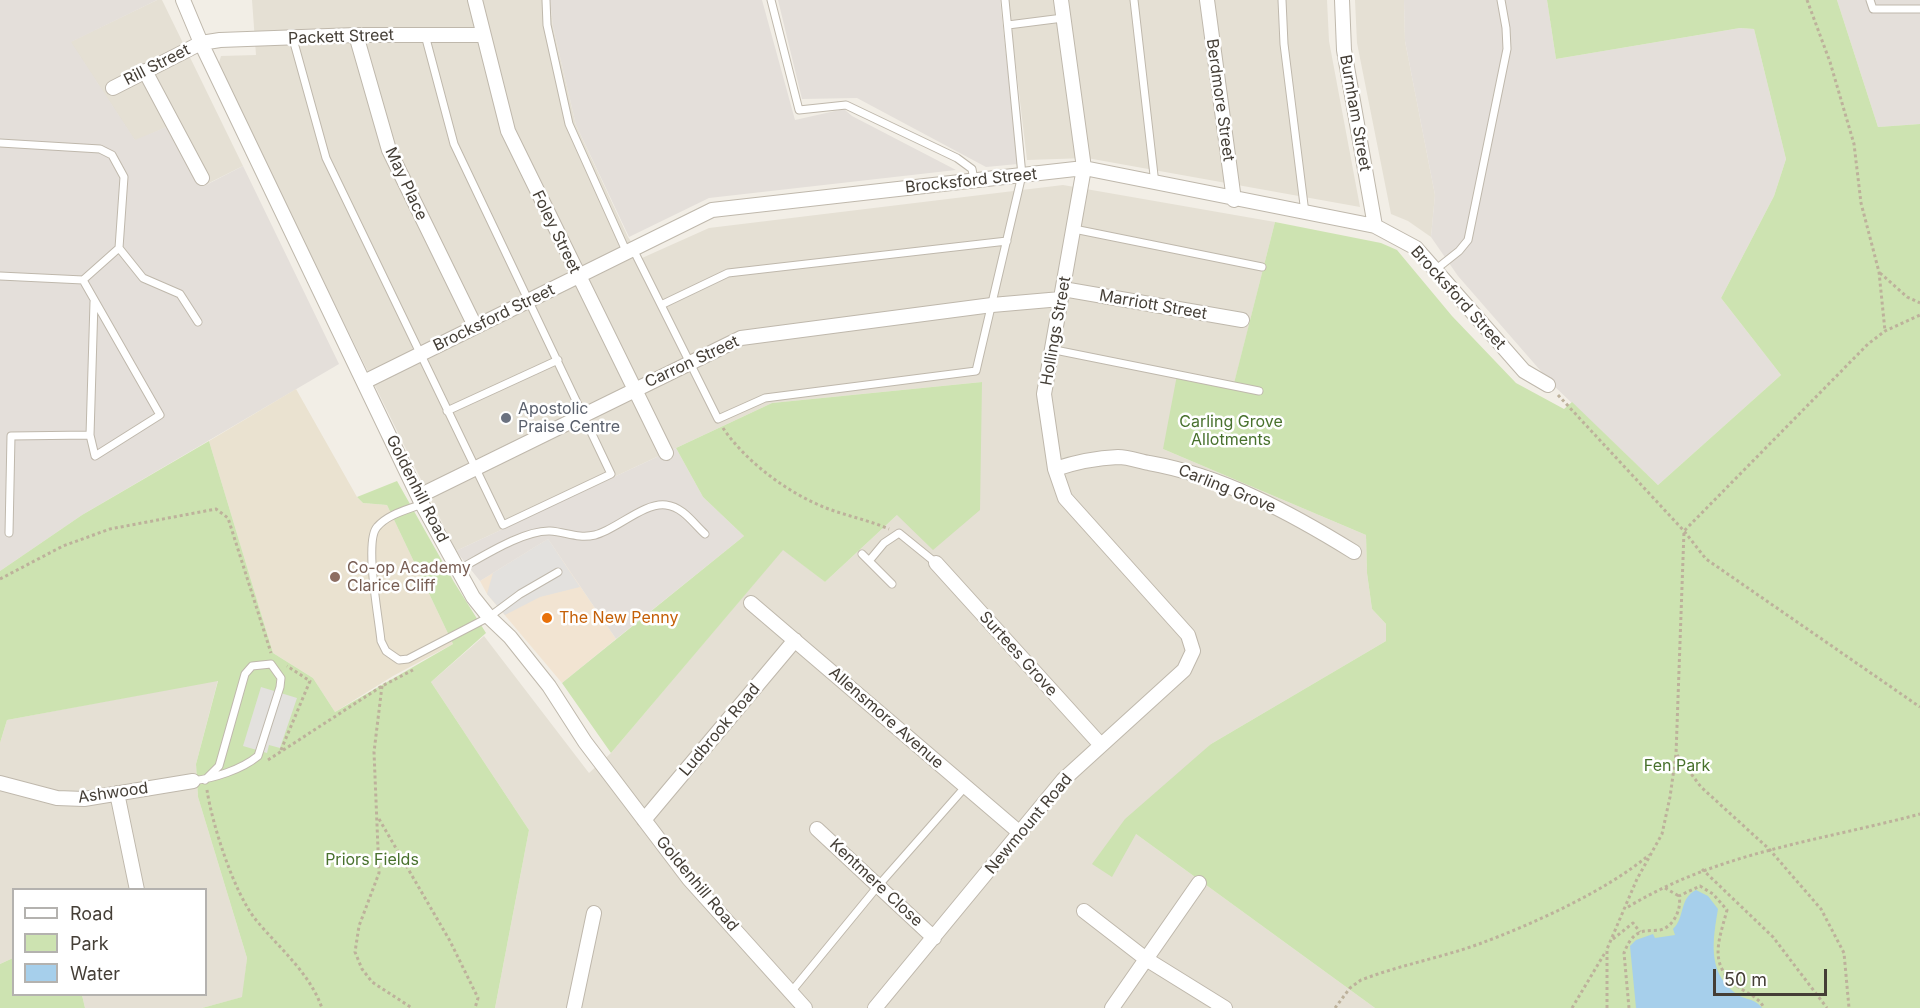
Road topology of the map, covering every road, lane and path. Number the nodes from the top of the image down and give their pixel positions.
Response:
1 (183, 0) edge
2 (475, 0) edge
3 (546, 0) edge
4 (771, 0) edge
5 (1005, 0) edge
6 (1061, 0) edge
7 (1134, 0) edge
8 (1207, 0) edge
9 (1282, 0) edge
10 (1342, 0) edge
11 (1501, 0) edge
12 (1807, 0) edge
13 (1869, 0) edge
14 (1920, 9) edge
15 (1063, 18) junction
16 (1008, 25) junction
17 (356, 35) junction
18 (425, 35) junction
19 (482, 35) junction
20 (293, 39) junction
21 (201, 43) junction
22 (145, 71) junction
23 (113, 88) dead end
24 (0, 143) edge
25 (1084, 168) junction
26 (1022, 175) junction
27 (202, 178) dead end
28 (974, 180) junction
29 (1155, 184) junction
30 (1234, 200) junction
31 (1305, 213) junction
32 (1375, 226) junction
33 (1074, 229) junction
34 (1007, 241) junction
35 (119, 248) junction
36 (630, 251) junction
37 (1262, 267) dead end
38 (1435, 270) junction
39 (1879, 272) junction
40 (0, 276) edge
41 (579, 277) junction
42 (83, 280) junction
43 (1062, 294) junction
44 (529, 301) junction
45 (94, 303) junction
46 (1920, 303) edge
47 (661, 305) junction
48 (992, 305) junction
49 (1920, 315) edge
50 (1242, 320) dead end
51 (198, 322) dead end
52 (475, 326) junction
53 (1885, 331) junction
54 (1050, 350) junction
55 (420, 354) junction
56 (558, 360) junction
57 (689, 363) junction
58 (363, 382) junction
59 (1548, 385) joint
60 (633, 389) junction
61 (1259, 391) dead end
62 (447, 411) junction
63 (584, 415) junction
64 (718, 419) junction
65 (90, 435) junction
66 (666, 453) dead end
67 (476, 469) junction
68 (1055, 469) junction
69 (421, 500) junction
70 (1684, 531) junction
71 (9, 533) dead end
72 (898, 533) junction
73 (705, 534) dead end
74 (1354, 552) dead end
75 (862, 554) dead end
76 (869, 561) junction
77 (936, 563) joint
78 (458, 570) junction
79 (558, 572) dead end
80 (0, 579) edge
81 (892, 584) dead end
82 (751, 603) dead end
83 (489, 617) junction
84 (795, 640) junction
85 (1193, 651) joint
86 (272, 657) dead end
87 (281, 663) dead end
88 (421, 666) dead end
89 (382, 686) junction
90 (1920, 707) edge
91 (1100, 744) junction
92 (280, 752) junction
93 (1676, 754) junction
94 (262, 764) dead end
95 (199, 780) junction
96 (0, 783) edge
97 (966, 786) junction
98 (117, 793) junction
99 (1920, 814) edge
100 (378, 818) junction
101 (644, 820) junction
102 (817, 829) dead end
103 (1020, 833) junction
104 (1769, 849) junction
105 (1652, 853) junction
106 (1702, 869) junction
107 (1199, 883) dead end
108 (878, 886) junction
109 (137, 888) edge
110 (1665, 888) junction
111 (1679, 896) junction
112 (1626, 908) junction
113 (1084, 910) dead end
114 (594, 913) dead end
115 (1640, 932) junction
116 (934, 938) junction
117 (1610, 941) junction
118 (1607, 949) junction
119 (1146, 959) junction
120 (791, 992) junction
121 (322, 1008) edge
122 (412, 1008) edge
123 (475, 1008) edge
124 (574, 1008) edge
125 (805, 1008) edge
126 (875, 1008) edge
127 (1112, 1008) edge
128 (1225, 1008) edge
129 (1335, 1008) edge
130 (1572, 1008) edge
131 (1607, 1008) edge
132 (1629, 1008) edge
133 (1764, 1008) edge
134 (1827, 1008) edge
135 (1849, 1008) edge

1 - 21 street, Goldenhill Road
2 - 19 street, Foley Street
3 - 36 lane
4 - 28 lane
5 - 16 lane
6 - 15 street, Hollings Street
7 - 29 lane
8 - 30 street, Berdmore Street
9 - 31 lane
10 - 32 street, Burnham Street
11 - 38 lane
12 - 39 path
13 - 14 lane
15 - 16 lane
15 - 25 street, Hollings Street
16 - 26 lane
17 - 18 street, Packett Street
17 - 20 street, Packett Street
17 - 52 street, May Place
18 - 19 street, Packett Street
18 - 44 lane
19 - 41 street, Foley Street
20 - 21 street, Packett Street
20 - 55 lane
21 - 22 street, Rill Street
21 - 58 street, Goldenhill Road
22 - 23 street, Rill Street
22 - 27 street
24 - 35 lane
25 - 26 street, Brocksford Street
25 - 29 street, Brocksford Street
25 - 33 street, Hollings Street
26 - 28 street, Brocksford Street
26 - 34 lane
28 - 36 street, Brocksford Street
29 - 30 street, Brocksford Street
30 - 31 street, Brocksford Street
31 - 32 street, Brocksford Street
32 - 38 street, Brocksford Street
33 - 37 lane
33 - 43 street, Hollings Street
34 - 47 lane
34 - 48 lane
35 - 42 lane
35 - 51 lane
36 - 41 street, Brocksford Street
36 - 47 lane
38 - 59 street, Brocksford Street
39 - 46 path
39 - 53 path
40 - 42 lane
41 - 44 street, Brocksford Street
41 - 60 street, Foley Street
42 - 45 lane
43 - 48 street, Carron Street
43 - 50 street, Marriott Street
43 - 54 street, Hollings Street
44 - 52 street, Brocksford Street
44 - 56 lane
45 - 65 lane
45 - 65 lane
47 - 57 lane
48 - 57 street, Carron Street
48 - 64 lane
49 - 53 path
52 - 55 street, Brocksford Street
53 - 70 path
54 - 61 lane
54 - 68 street, Hollings Street
55 - 58 street, Brocksford Street
55 - 62 lane
56 - 62 lane
56 - 63 lane
57 - 60 street, Carron Street
57 - 64 lane
58 - 69 street, Goldenhill Road
59 - 70 path
60 - 63 street, Carron Street
60 - 66 street, Foley Street
62 - 67 lane
63 - 67 street, Carron Street
63 - 67 lane
64 - 72 path
65 - 71 lane
67 - 69 street, Carron Street
68 - 74 street, Carling Grove
68 - 85 street, Hollings Street
69 - 78 street, Goldenhill Road
69 - 83 lane
70 - 90 path
70 - 93 path
72 - 76 lane
72 - 77 lane
73 - 78 lane
75 - 76 lane
76 - 81 lane
77 - 91 street, Surtees Grove
78 - 83 street, Goldenhill Road
79 - 83 lane
80 - 86 path
82 - 84 street, Allensmore Avenue
83 - 101 street, Goldenhill Road
84 - 97 street, Allensmore Avenue
84 - 101 street, Ludbrook Road
85 - 91 street, Newmount Road
87 - 92 path
88 - 89 path
89 - 92 path
89 - 100 path
91 - 103 street, Newmount Road
92 - 94 path
93 - 104 path
93 - 105 path
95 - 95 lane
95 - 98 street, Ashwood
95 - 121 path
96 - 98 street, Ashwood
97 - 103 street, Allensmore Avenue
97 - 108 lane
98 - 109 street
99 - 104 path
100 - 122 path
100 - 123 path
101 - 120 street, Goldenhill Road
102 - 108 street, Kentmere Close
103 - 116 street, Newmount Road
104 - 106 path
104 - 135 path
105 - 112 path
105 - 129 path
106 - 110 path
106 - 134 path
107 - 119 street
108 - 116 street, Kentmere Close
108 - 120 lane
110 - 111 path
110 - 112 path
111 - 115 path
111 - 133 path
112 - 117 path
113 - 119 street
114 - 124 street
115 - 117 path
115 - 132 path
116 - 126 street, Newmount Road
117 - 118 path
118 - 130 path
118 - 131 path
119 - 127 street
119 - 128 street
120 - 125 street, Goldenhill Road

